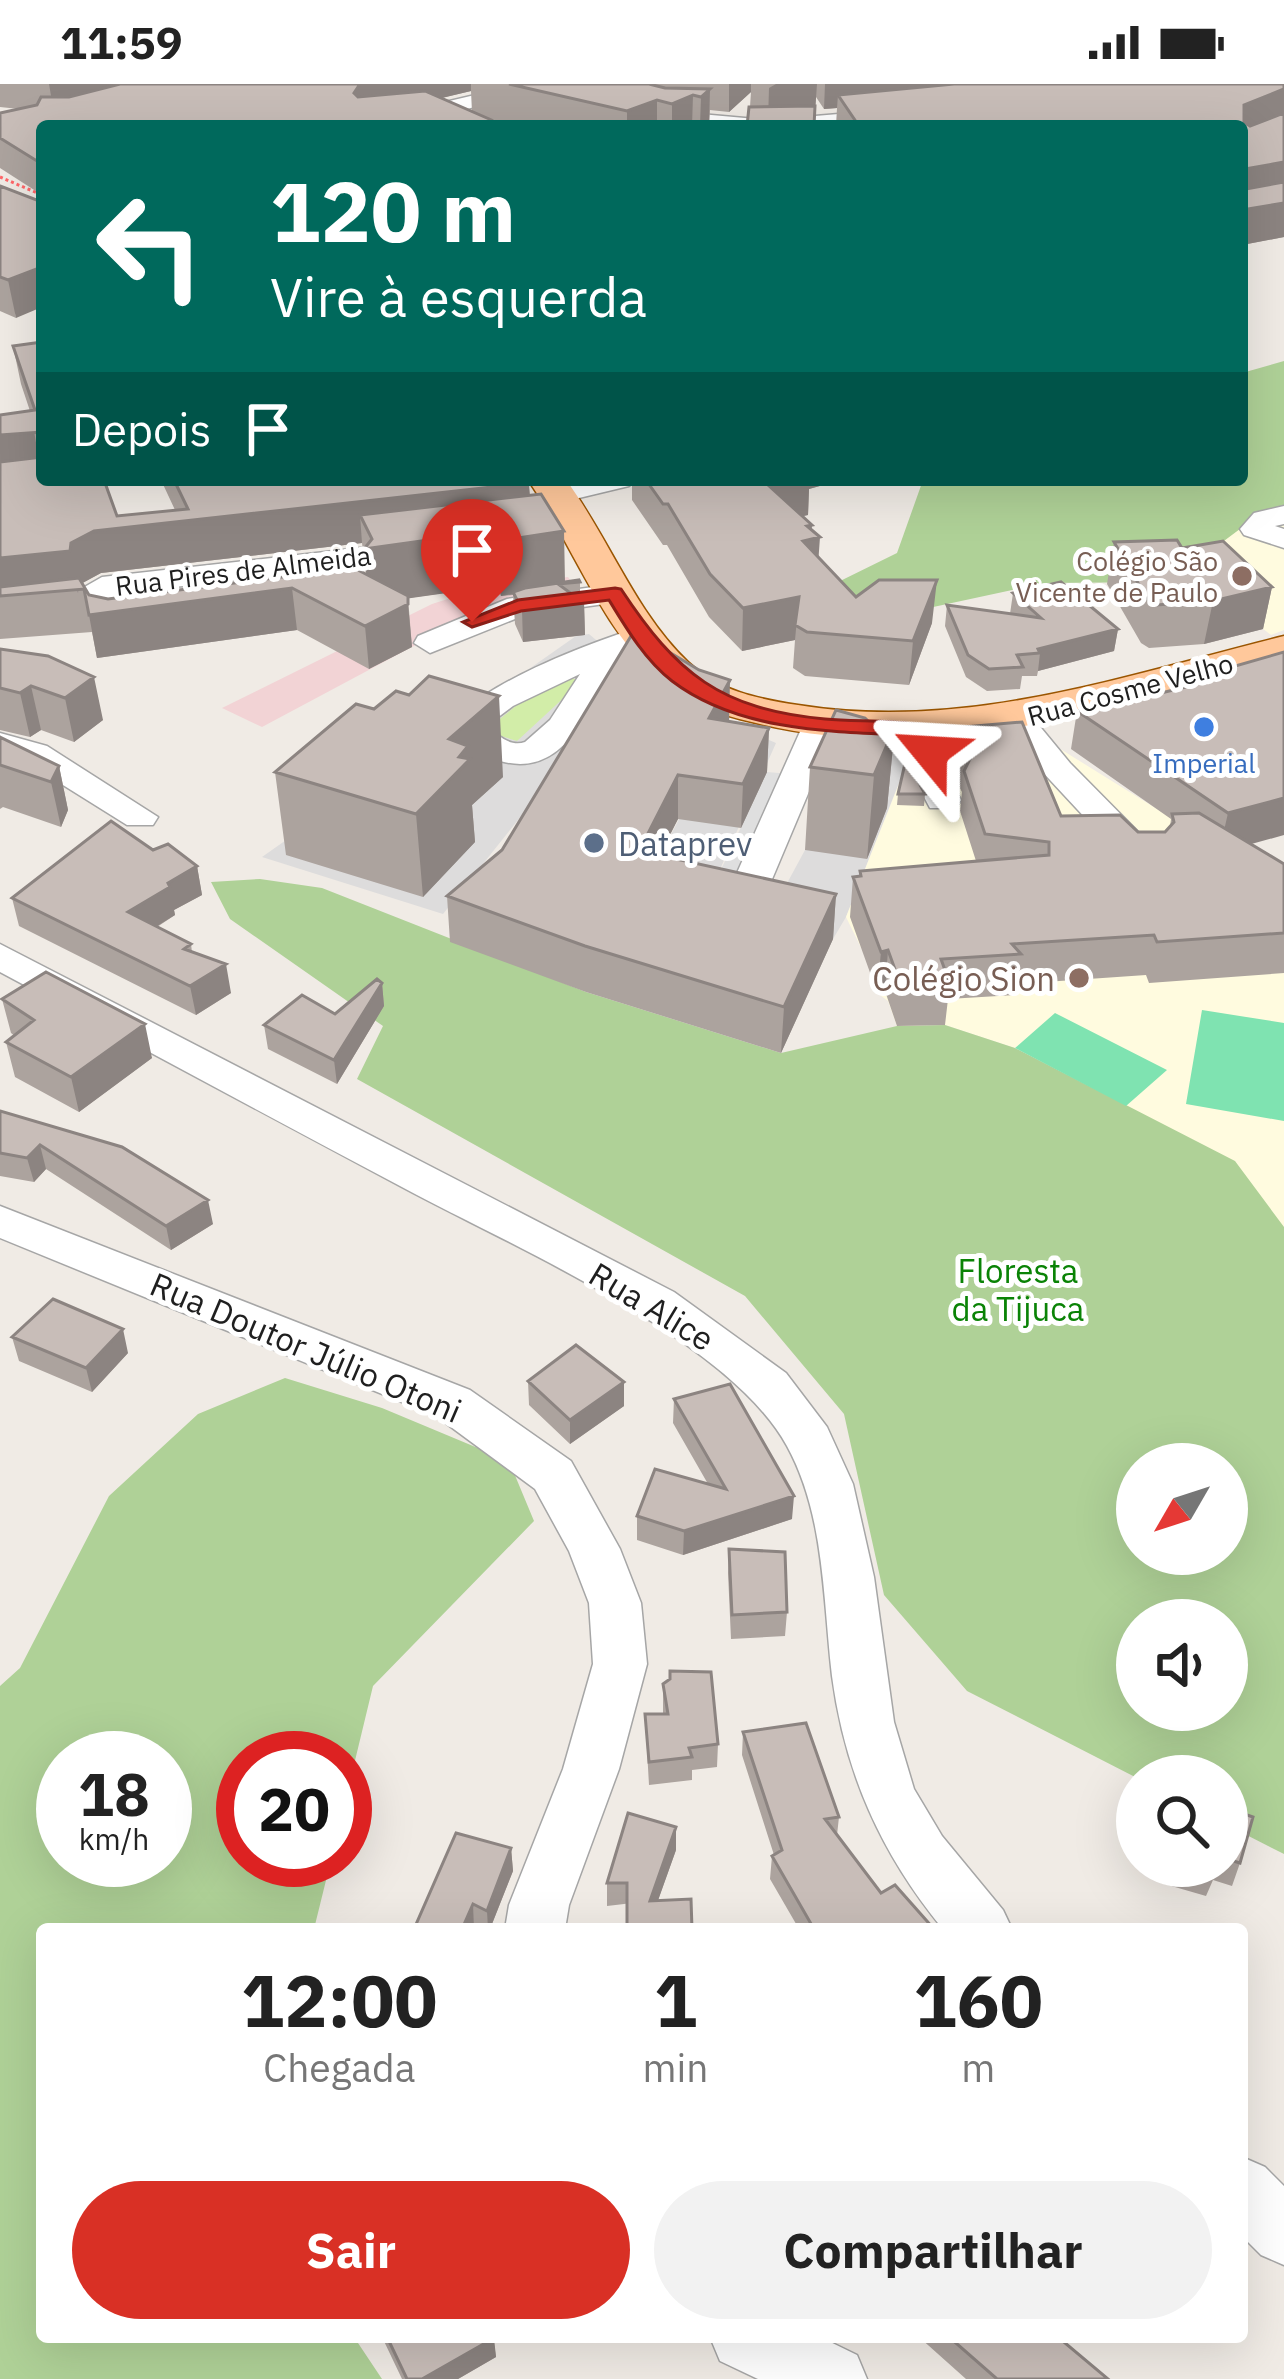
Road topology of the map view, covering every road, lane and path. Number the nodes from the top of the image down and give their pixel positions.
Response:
1 (577, 84) edge
2 (546, 86) edge
3 (932, 111) edge
4 (398, 120) edge
5 (697, 120) edge
6 (841, 120) edge
7 (0, 177) edge
8 (36, 192) edge
9 (553, 487) edge
10 (1284, 514) edge
11 (1284, 539) edge
12 (462, 545) edge
13 (339, 560) junction
14 (615, 593) junction
15 (357, 596) edge
16 (0, 616) edge
17 (430, 643) dead end
18 (1284, 647) edge
19 (820, 725) junction
20 (1024, 731) junction
21 (0, 743) edge
22 (904, 743) junction
23 (943, 800) dead end
24 (140, 818) dead end
25 (1144, 859) edge
26 (751, 884) edge
27 (0, 956) edge
28 (0, 1221) edge
29 (536, 1923) edge
30 (977, 1923) edge
31 (1248, 2196) edge
32 (1284, 2232) edge
33 (757, 2343) edge
34 (833, 2379) edge

1 - 2 street
2 - 4 street
2 - 5 street
3 - 6 street
7 - 8 path
9 - 14 main road, Rua Cosme Velho
10 - 11 street
12 - 13 street, Rua Pires de Almeida
13 - 15 street
13 - 16 street, Rua Pires de Almeida
14 - 17 street
14 - 19 main road, Rua Cosme Velho
18 - 20 main road, Rua Cosme Velho
19 - 22 main road, Rua Cosme Velho
19 - 26 street
20 - 22 main road, Rua Cosme Velho
20 - 25 street
21 - 24 street
22 - 23 street
27 - 30 street, Rua Alice
28 - 29 street, Rua Doutor Júlio Otoni
31 - 32 street
33 - 34 street

